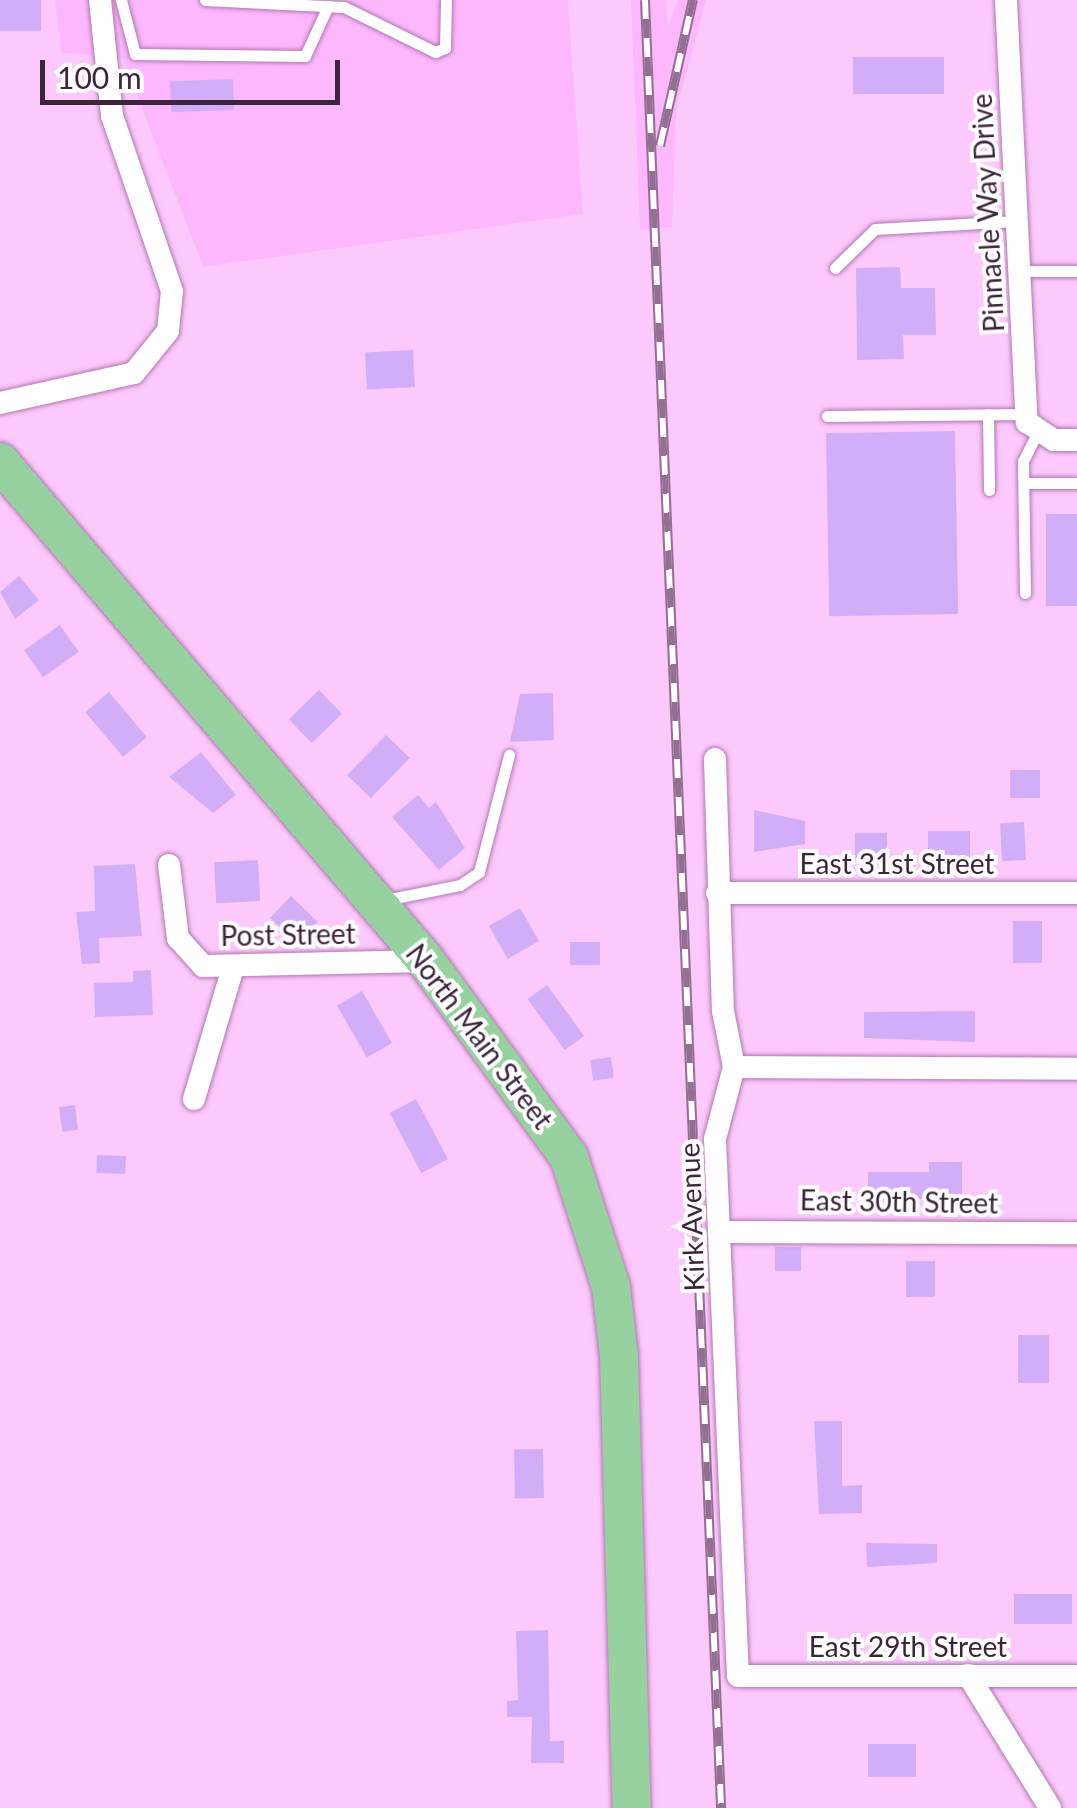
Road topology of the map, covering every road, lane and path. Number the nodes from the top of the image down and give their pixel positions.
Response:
1 (100, 0) edge
2 (121, 0) edge
3 (206, 0) edge
4 (446, 0) edge
5 (1006, 0) edge
6 (328, 6) junction
7 (1017, 222) junction
8 (835, 268) dead end
9 (1020, 271) junction
10 (1077, 271) edge
11 (0, 403) edge
12 (988, 414) junction
13 (826, 416) dead end
14 (1031, 422) junction
15 (1077, 440) edge
16 (0, 462) edge
17 (1024, 483) junction
18 (1077, 483) edge
19 (989, 490) dead end
20 (1025, 593) dead end
21 (509, 755) dead end
22 (715, 760) dead end
23 (169, 866) dead end
24 (1077, 893) edge
25 (717, 894) junction
26 (376, 902) junction
27 (426, 960) junction
28 (233, 966) junction
29 (734, 1067) junction
30 (1077, 1069) edge
31 (194, 1099) dead end
32 (719, 1232) junction
33 (1077, 1233) edge
34 (968, 1675) junction
35 (738, 1676) joint
36 (1077, 1676) edge
37 (632, 1808) edge
38 (1050, 1808) edge

1 - 11 street
2 - 6 lane
3 - 6 lane
4 - 6 lane
5 - 7 street, Pinnacle Way Drive
7 - 8 lane
7 - 9 street, Pinnacle Way Drive
9 - 10 lane
9 - 14 street, Pinnacle Way Drive
12 - 13 lane
12 - 14 lane
12 - 19 lane
14 - 15 street
14 - 17 lane
16 - 26 main road, North Main Street
17 - 18 lane
17 - 20 lane
21 - 26 lane
22 - 25 street, Kirk Avenue
23 - 28 street, Post Street
24 - 25 street, East 31st Street
25 - 29 street, Kirk Avenue
26 - 27 main road, North Main Street
27 - 28 street, Post Street
27 - 37 main road, North Main Street
28 - 31 street
29 - 30 street
29 - 32 street, Kirk Avenue
32 - 33 street, East 30th Street
32 - 35 street, Kirk Avenue
34 - 35 street, East 29th Street
34 - 36 street, East 29th Street
34 - 38 street

